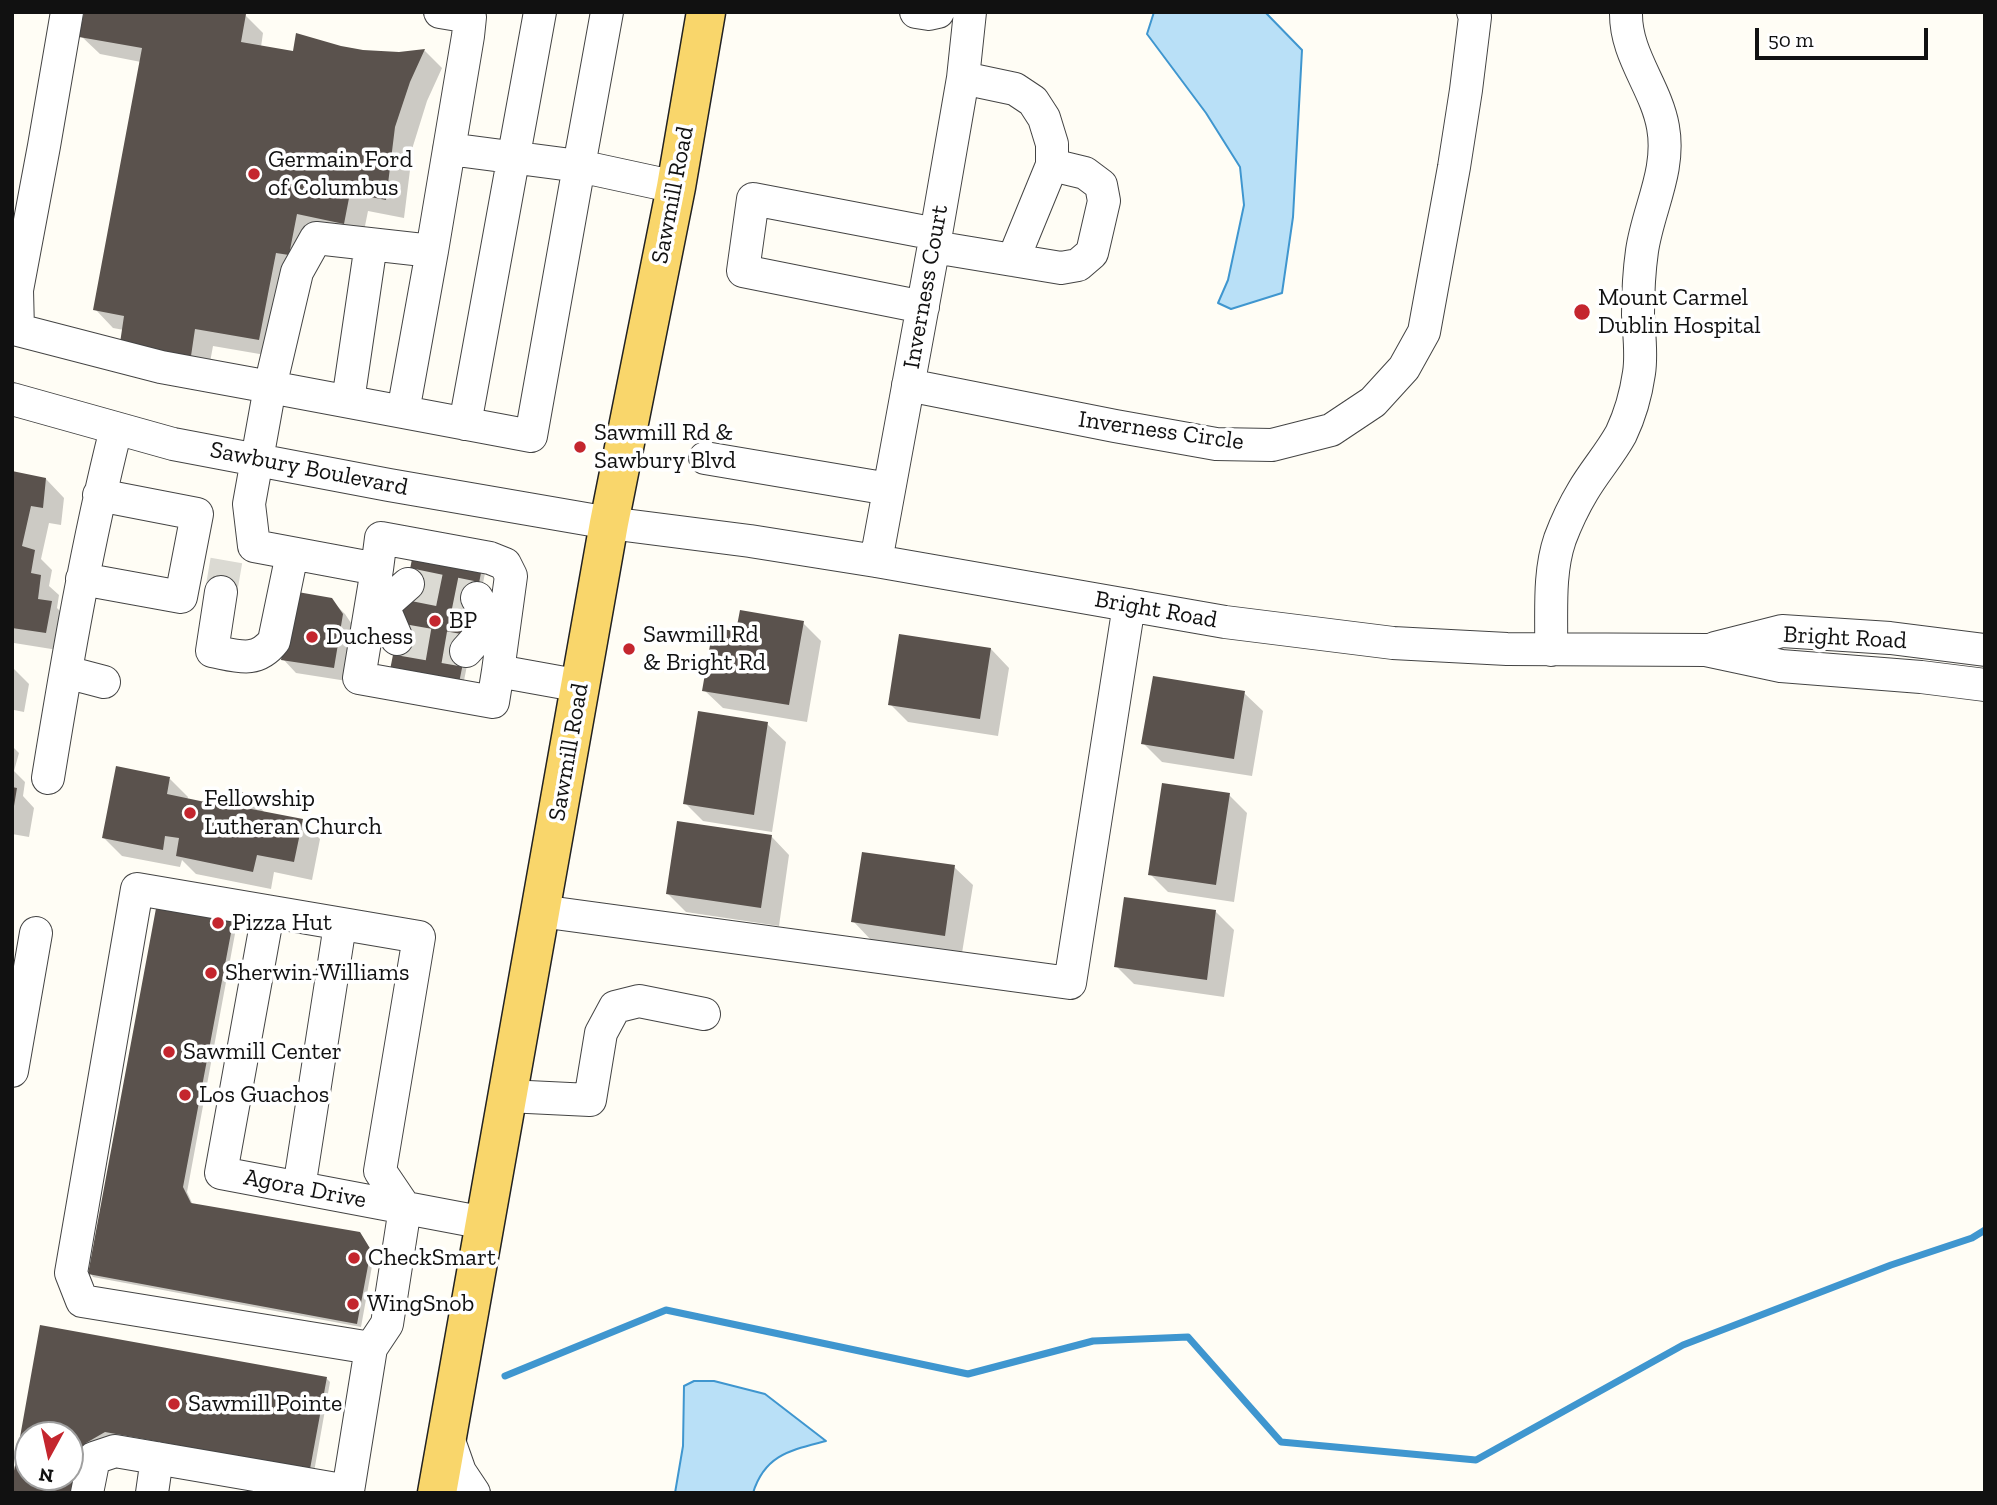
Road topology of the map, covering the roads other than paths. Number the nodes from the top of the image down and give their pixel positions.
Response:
1 (67, 12) edge
2 (440, 12) edge
3 (540, 12) edge
4 (607, 12) edge
5 (706, 12) edge
6 (916, 12) edge
7 (938, 12) edge
8 (970, 12) edge
9 (1473, 12) edge
10 (1626, 12) edge
11 (963, 78) junction
12 (449, 149) junction
13 (514, 158) junction
14 (1052, 165) junction
15 (579, 166) junction
16 (676, 187) junction
17 (935, 240) junction
18 (371, 244) junction
19 (432, 251) junction
20 (1013, 260) junction
21 (923, 307) junction
22 (908, 385) junction
23 (270, 387) junction
24 (12, 399) edge
25 (348, 401) junction
26 (403, 412) junction
27 (466, 424) junction
28 (116, 429) junction
29 (705, 458) dead end
30 (258, 460) junction
31 (389, 485) junction
32 (889, 489) junction
33 (99, 495) junction
34 (249, 504) junction
35 (609, 523) junction
36 (381, 538) junction
37 (229, 545) tunnel mouth
38 (292, 554) junction
39 (876, 561) junction
40 (377, 569) junction
41 (82, 579) junction
42 (408, 584) dead end
43 (221, 592) tunnel mouth
44 (1129, 605) junction
45 (377, 606) junction
46 (491, 616) junction
47 (397, 639) dead end
48 (1551, 650) junction
49 (1706, 650) junction
50 (1985, 650) edge
51 (466, 651) dead end
52 (499, 670) junction
53 (66, 672) junction
54 (104, 682) dead end
55 (1985, 685) edge
56 (580, 686) junction
57 (48, 779) dead end
58 (540, 911) junction
59 (268, 913) junction
60 (340, 925) junction
61 (36, 933) dead end
62 (704, 1014) dead end
63 (12, 1071) edge
64 (507, 1096) junction
65 (299, 1188) junction
66 (405, 1208) junction
67 (485, 1223) junction
68 (372, 1348) junction
69 (447, 1435) junction
70 (157, 1458) junction
71 (351, 1492) edge
72 (87, 1493) edge
73 (152, 1493) edge
74 (437, 1493) edge
75 (474, 1493) edge

1 - 23 street
2 - 12 street
3 - 13 street
4 - 15 street
5 - 16 main road, Sawmill Road
6 - 7 street
8 - 11 street, Inverness Court
9 - 22 street, Inverness Circle
10 - 48 street
11 - 14 street
11 - 17 street, Inverness Court
12 - 13 street
12 - 19 street
13 - 15 street
13 - 27 street
14 - 20 street
14 - 20 street
15 - 16 street
15 - 27 street
16 - 35 main road, Sawmill Road
17 - 20 street
17 - 21 street, Inverness Court
17 - 21 street
18 - 19 street
18 - 23 street
18 - 25 street
19 - 26 street
21 - 22 street, Inverness Court
22 - 32 street, Inverness Court
23 - 25 street
23 - 30 street
24 - 28 street, Sawbury Boulevard
25 - 26 street
26 - 27 street
28 - 30 street, Sawbury Boulevard
28 - 33 street
29 - 32 street
30 - 31 street, Sawbury Boulevard
30 - 34 street
31 - 35 street, Sawbury Boulevard
31 - 36 street
32 - 39 street, Inverness Court
33 - 41 street
33 - 41 street
34 - 37 street
34 - 38 street
35 - 39 street, Bright Road
35 - 56 main road, Sawmill Road
36 - 40 street
36 - 46 street
38 - 40 street
38 - 43 street
39 - 44 street, Bright Road
40 - 45 street
41 - 53 street
42 - 45 street
44 - 48 street, Bright Road
44 - 58 street
45 - 47 street
45 - 52 street
46 - 51 street
46 - 52 street
48 - 49 street, Bright Road
49 - 50 street, Bright Road
49 - 55 street, Bright Road
52 - 56 street
53 - 54 street
53 - 57 street
56 - 58 main road, Sawmill Road
58 - 64 main road, Sawmill Road
59 - 60 street
59 - 65 street, Agora Drive
59 - 68 street
60 - 65 street
60 - 66 street
61 - 63 street
62 - 64 street
64 - 67 main road, Sawmill Road
65 - 66 street, Agora Drive
66 - 67 street, Agora Drive
66 - 68 street
67 - 69 main road, Sawmill Road
68 - 71 street
69 - 74 main road, Sawmill Road
69 - 75 street
70 - 71 street
70 - 72 street
70 - 73 street

